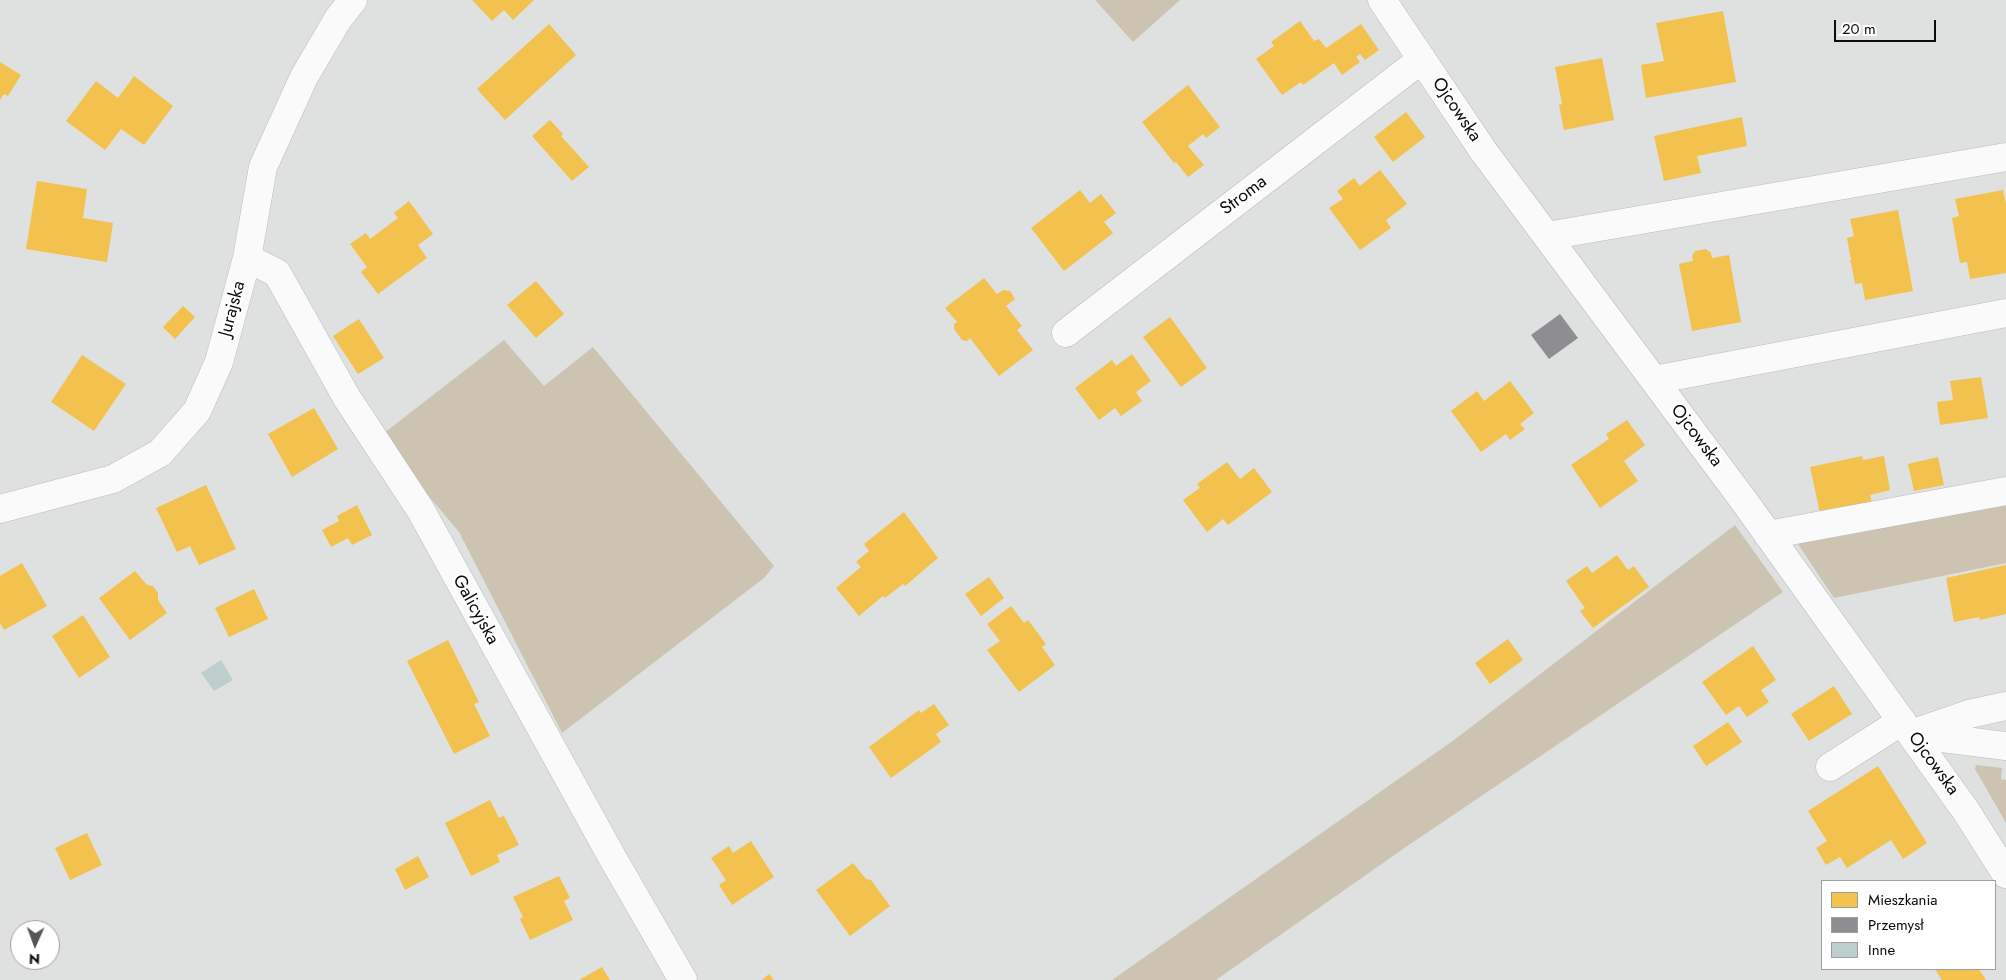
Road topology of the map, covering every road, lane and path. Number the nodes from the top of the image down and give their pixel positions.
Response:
1 (353, 0) edge
2 (1382, 0) edge
3 (1422, 60) junction
4 (2006, 156) edge
5 (1547, 236) junction
6 (247, 258) junction
7 (2006, 313) edge
8 (1066, 333) dead end
9 (1654, 380) junction
10 (2006, 491) edge
11 (0, 509) edge
12 (1768, 535) junction
13 (2006, 706) edge
14 (1907, 728) junction
15 (2006, 746) edge
16 (1830, 767) dead end
17 (2006, 873) edge
18 (683, 980) edge

1 - 6 street, Jurajska
2 - 3 street, Ojcowska
3 - 5 street, Ojcowska
3 - 8 street, Stroma
4 - 5 street
5 - 9 street, Ojcowska
6 - 11 street, Jurajska
6 - 18 street, Galicyjska
7 - 9 street
9 - 12 street, Ojcowska
10 - 12 street
12 - 14 street, Ojcowska
13 - 14 street
14 - 15 street
14 - 16 street
14 - 17 street, Ojcowska

